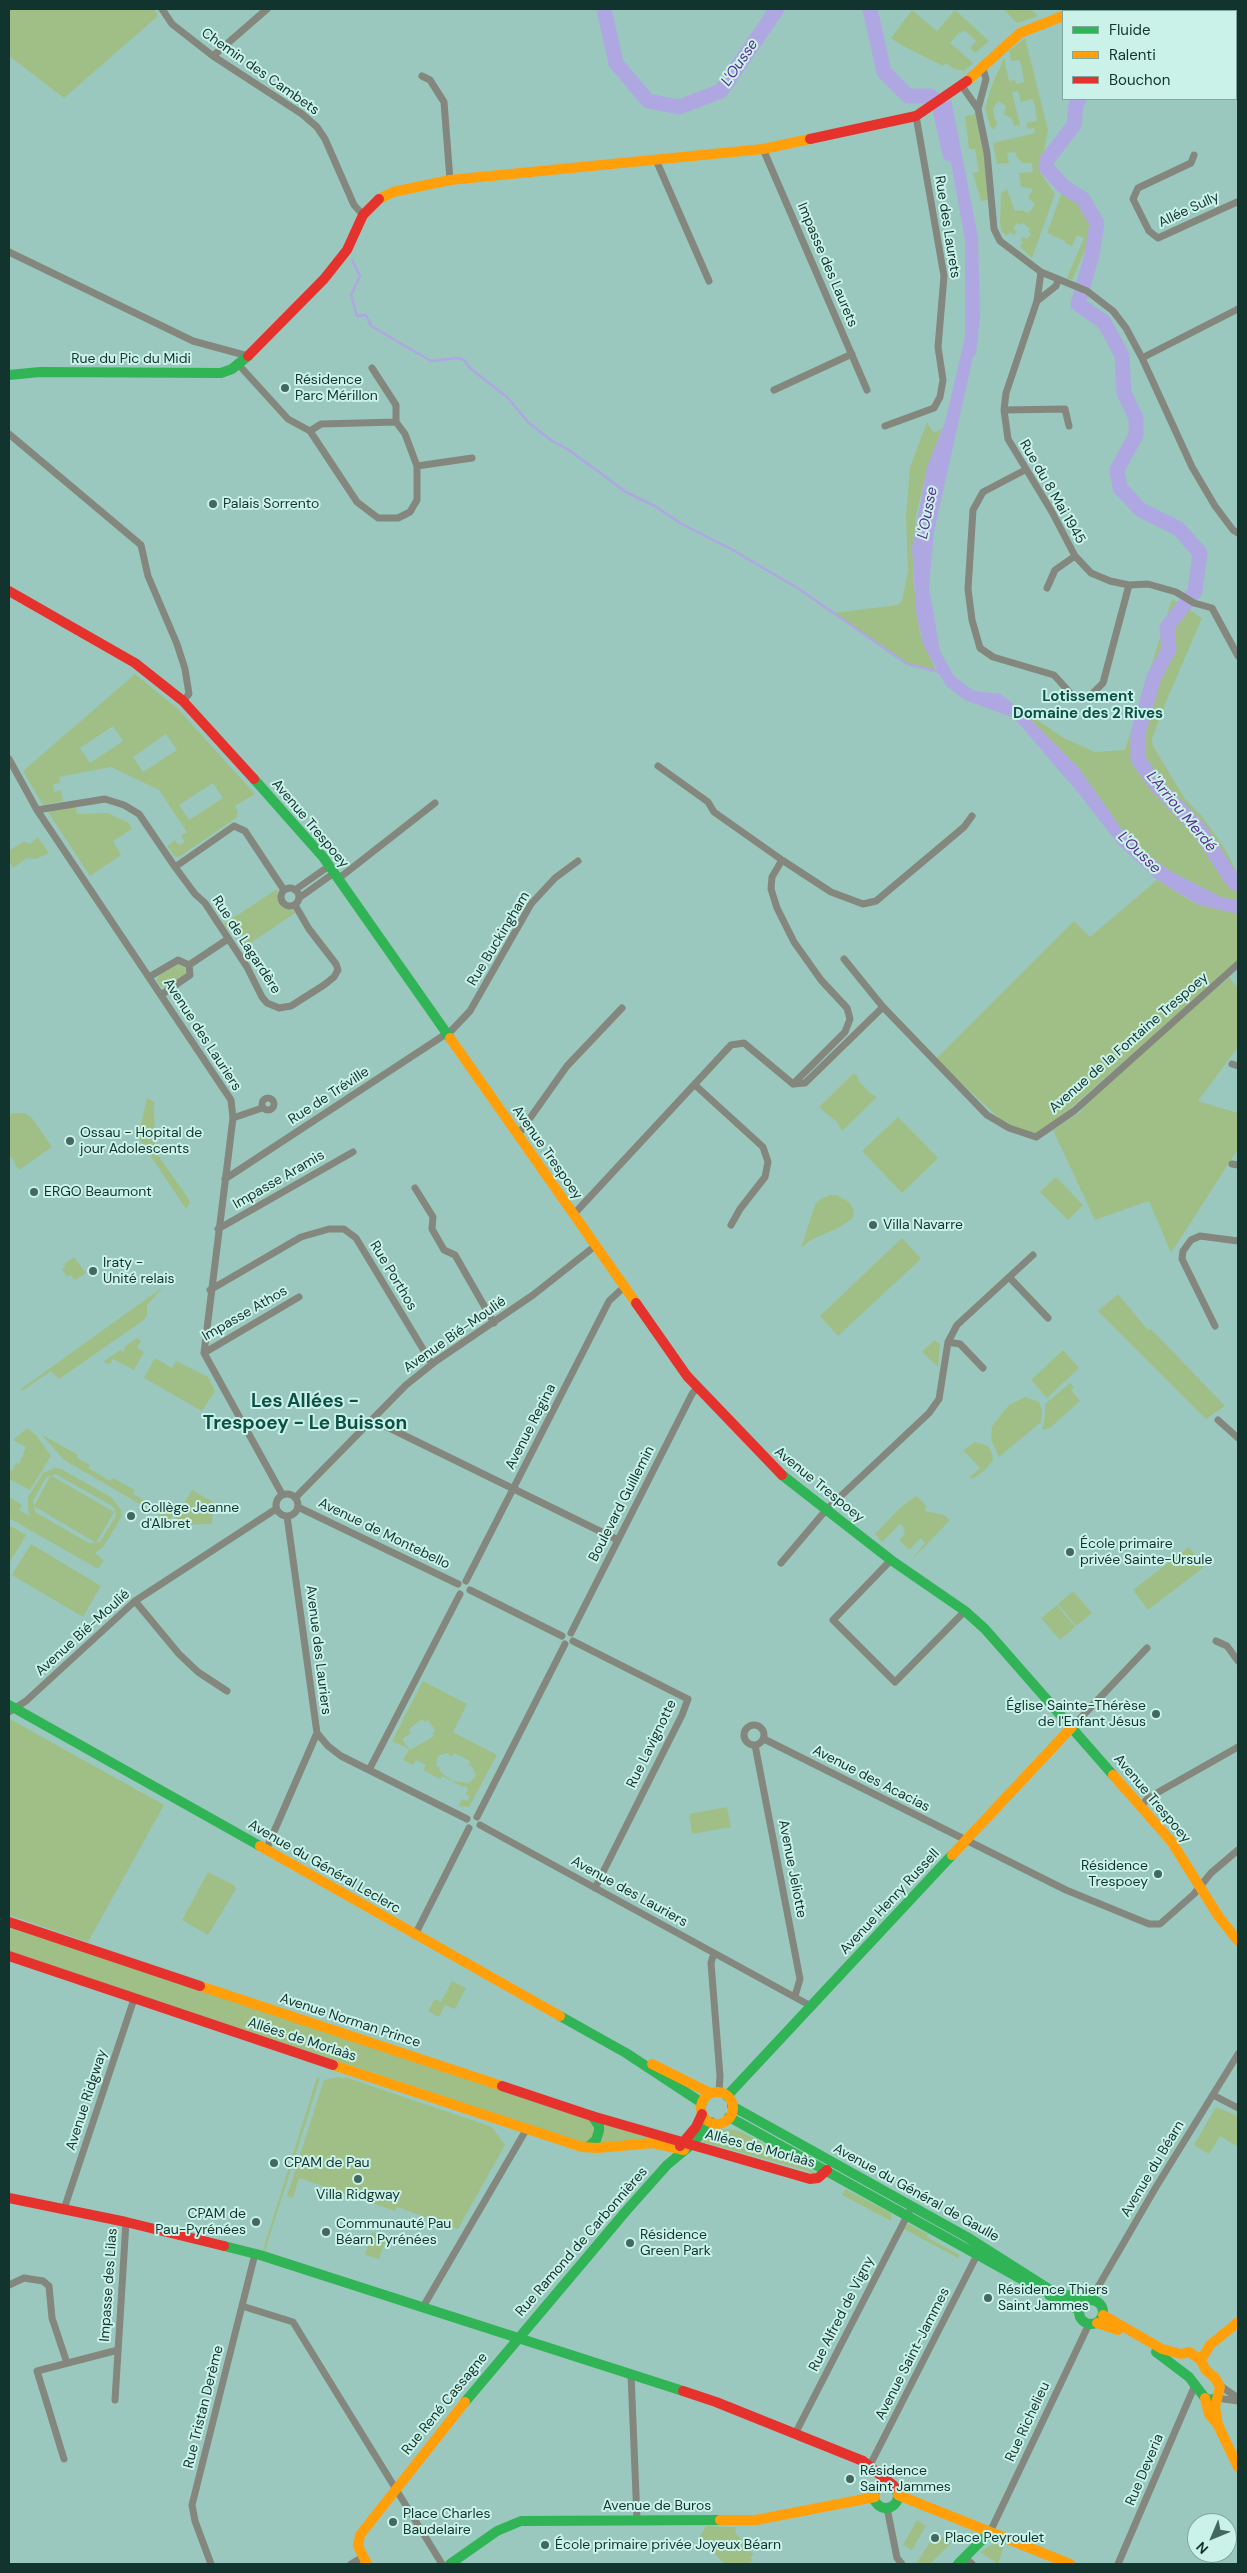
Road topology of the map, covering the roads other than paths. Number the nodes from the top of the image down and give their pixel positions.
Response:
1 (162, 9) edge
2 (267, 9) edge
3 (1062, 16) edge
4 (213, 56) junction
5 (983, 69) junction
6 (422, 76) dead end
7 (962, 86) junction
8 (978, 109) junction
9 (916, 116) junction
10 (763, 149) junction
11 (1194, 155) dead end
12 (656, 160) junction
13 (450, 180) junction
14 (1238, 202) edge
15 (364, 215) junction
16 (9, 252) edge
17 (1041, 272) junction
18 (709, 280) dead end
19 (1058, 280) junction
20 (1037, 301) junction
21 (1238, 309) edge
22 (852, 354) junction
23 (248, 356) junction
24 (1142, 358) junction
25 (238, 364) junction
26 (372, 368) dead end
27 (9, 375) edge
28 (774, 390) dead end
29 (867, 390) dead end
30 (1004, 410) junction
31 (396, 422) junction
32 (886, 426) dead end
33 (1069, 426) dead end
34 (310, 431) junction
35 (9, 434) edge
36 (472, 458) dead end
37 (417, 466) junction
38 (1025, 470) junction
39 (1238, 534) edge
40 (1075, 556) junction
41 (1129, 585) junction
42 (1047, 588) dead end
43 (9, 591) edge
44 (1238, 656) edge
45 (183, 701) junction
46 (9, 759) edge
47 (658, 766) dead end
48 (435, 803) dead end
49 (37, 810) junction
50 (972, 816) dead end
51 (782, 860) junction
52 (578, 861) dead end
53 (175, 867) junction
54 (334, 873) junction
55 (284, 890) junction
56 (295, 890) junction
57 (299, 898) junction
58 (295, 905) junction
59 (228, 939) junction
60 (844, 959) dead end
61 (1238, 964) edge
62 (189, 965) junction
63 (149, 977) junction
64 (161, 995) junction
65 (883, 1007) junction
66 (622, 1008) dead end
67 (447, 1034) junction
68 (794, 1084) junction
69 (695, 1085) junction
70 (262, 1108) dead end
71 (232, 1118) junction
72 (518, 1134) junction
73 (353, 1152) dead end
74 (225, 1179) junction
75 (415, 1188) dead end
76 (574, 1214) junction
77 (732, 1224) dead end
78 (218, 1229) junction
79 (1238, 1240) edge
80 (595, 1246) junction
81 (1033, 1255) dead end
82 (1009, 1277) junction
83 (624, 1287) junction
84 (210, 1290) junction
85 (300, 1296) dead end
86 (1048, 1318) dead end
87 (494, 1323) junction
88 (1214, 1326) dead end
89 (948, 1342) junction
90 (204, 1353) junction
91 (432, 1364) junction
92 (983, 1368) dead end
93 (698, 1386) junction
94 (374, 1418) junction
95 (1218, 1420) dead end
96 (1238, 1438) edge
97 (514, 1488) junction
98 (282, 1494) junction
99 (296, 1497) junction
100 (298, 1507) junction
101 (276, 1508) junction
102 (826, 1510) junction
103 (287, 1516) junction
104 (618, 1540) junction
105 (891, 1560) junction
106 (781, 1563) dead end
107 (466, 1581) junction
108 (458, 1584) junction
109 (470, 1590) junction
110 (460, 1594) junction
111 (135, 1601) junction
112 (965, 1611) junction
113 (571, 1633) junction
114 (562, 1636) junction
115 (574, 1641) junction
116 (1216, 1641) dead end
117 (565, 1644) junction
118 (1146, 1648) dead end
119 (1238, 1660) edge
120 (227, 1691) dead end
121 (11, 1708) edge
122 (1072, 1728) junction
123 (317, 1733) junction
124 (764, 1738) junction
125 (755, 1745) junction
126 (1238, 1747) edge
127 (369, 1770) junction
128 (1142, 1805) junction
129 (476, 1817) junction
130 (467, 1819) junction
131 (480, 1824) junction
132 (469, 1828) junction
133 (966, 1841) junction
134 (266, 1850) junction
135 (1238, 1850) edge
136 (1200, 1886) junction
137 (595, 1888) junction
138 (9, 1922) edge
139 (416, 1935) junction
140 (1238, 1941) edge
141 (714, 1953) junction
142 (9, 1956) edge
143 (795, 1996) junction
144 (134, 1999) junction
145 (811, 2006) junction
146 (626, 2053) junction
147 (1238, 2054) edge
148 (719, 2094) junction
149 (1213, 2096) junction
150 (702, 2103) junction
151 (732, 2106) junction
152 (1238, 2108) edge
153 (702, 2114) junction
154 (592, 2116) junction
155 (729, 2117) junction
156 (711, 2122) junction
157 (526, 2130) junction
158 (684, 2146) junction
159 (588, 2147) junction
160 (826, 2170) junction
161 (9, 2198) edge
162 (64, 2209) junction
163 (910, 2211) junction
164 (126, 2222) junction
165 (255, 2254) junction
166 (978, 2255) junction
167 (9, 2285) edge
168 (1089, 2300) junction
169 (242, 2306) junction
170 (423, 2307) junction
171 (1079, 2310) junction
172 (1096, 2321) junction
173 (1238, 2322) edge
174 (517, 2337) junction
175 (1210, 2345) junction
176 (118, 2350) junction
177 (1185, 2353) junction
178 (1202, 2360) junction
179 (67, 2363) junction
180 (1178, 2367) junction
181 (631, 2374) junction
182 (1219, 2384) junction
183 (1195, 2385) junction
184 (1205, 2398) junction
185 (1217, 2398) junction
186 (1238, 2399) edge
187 (115, 2400) dead end
188 (1218, 2425) junction
189 (795, 2434) junction
190 (64, 2459) dead end
191 (870, 2464) junction
192 (1238, 2467) edge
193 (396, 2488) junction
194 (896, 2491) junction
195 (876, 2493) junction
196 (887, 2508) junction
197 (637, 2519) junction
198 (990, 2532) junction
199 (365, 2561) edge
200 (965, 2562) edge
201 (211, 2564) edge
202 (351, 2564) edge
203 (442, 2564) edge
204 (450, 2564) edge
205 (902, 2564) edge
206 (1070, 2564) edge
207 (1118, 2564) edge

1 - 4 street, Chemin des Cambets
2 - 4 street
3 - 5 street, Rue du Pic du Midi
4 - 15 street, Chemin des Cambets
5 - 7 street, Rue du Pic du Midi
5 - 8 street
6 - 13 street
7 - 8 street
7 - 9 street, Rue du Pic du Midi
8 - 17 street
9 - 10 street, Rue du Pic du Midi
9 - 32 street, Rue des Laurets
10 - 12 street, Rue du Pic du Midi
10 - 22 street, Impasse des Laurets
11 - 14 street, Allée Sully
12 - 13 street, Rue du Pic du Midi
12 - 18 street
13 - 15 street, Rue du Pic du Midi
15 - 23 street, Rue du Pic du Midi
16 - 23 street
17 - 19 street
17 - 20 street, Rue du 8 Mai 1945
19 - 20 street
19 - 24 street
20 - 30 street, Rue du 8 Mai 1945
21 - 24 street
22 - 28 street
22 - 29 street, Impasse des Laurets
23 - 25 street, Rue du Pic du Midi
24 - 39 street
25 - 27 street, Rue du Pic du Midi
25 - 34 street
26 - 31 street
30 - 33 street
30 - 38 street, Rue du 8 Mai 1945
31 - 34 street
31 - 37 street
34 - 37 street
35 - 45 street
36 - 37 street
38 - 40 street, Rue du 8 Mai 1945
38 - 41 street
40 - 41 street, Rue du 8 Mai 1945
40 - 42 street
41 - 44 street, Rue du 8 Mai 1945
43 - 45 street, Avenue Trespoey
45 - 54 street, Avenue Trespoey
46 - 49 street, Avenue des Lauriers
47 - 51 street
48 - 54 street
49 - 53 street, Rue de Lagardère
49 - 63 street, Avenue des Lauriers
50 - 51 street
51 - 68 street
52 - 67 street, Rue Buckingham
53 - 55 street
53 - 59 street, Rue de Lagardère
54 - 56 street
54 - 57 street
54 - 67 street, Avenue Trespoey
55 - 56 street
55 - 58 street
56 - 57 street
57 - 58 street
58 - 59 street, Rue de Lagardère
59 - 62 street
60 - 65 street
61 - 65 street, Avenue de la Fontaine Trespoey
62 - 63 street
62 - 64 street
63 - 64 street, Avenue des Lauriers
64 - 71 street, Avenue des Lauriers
65 - 68 street
66 - 72 street
67 - 72 street, Avenue Trespoey
67 - 74 street, Rue de Tréville
68 - 69 street
69 - 76 street
69 - 77 street
70 - 71 street
71 - 74 street, Avenue des Lauriers
72 - 76 street, Avenue Trespoey
73 - 78 street, Impasse Aramis
74 - 78 street, Avenue des Lauriers
75 - 87 street
76 - 80 street, Avenue Trespoey
78 - 84 street, Avenue des Lauriers
79 - 88 street
80 - 83 street, Avenue Trespoey
80 - 87 street, Avenue Bié-Moulié
81 - 82 street
82 - 86 street
82 - 89 street
83 - 93 street, Avenue Trespoey
83 - 97 street, Avenue Regina
84 - 90 street, Avenue des Lauriers
84 - 91 street, Rue Porthos
85 - 90 street, Impasse Athos
87 - 91 street, Avenue Bié-Moulié
89 - 92 street
89 - 102 street
90 - 98 street
91 - 94 street, Avenue Bié-Moulié
93 - 102 street, Avenue Trespoey
93 - 104 street, Boulevard Guillemin
94 - 97 street
94 - 99 street, Avenue Bié-Moulié
95 - 96 street
97 - 104 street
97 - 107 street, Avenue Regina
98 - 99 street
98 - 101 street
99 - 100 street
100 - 103 street
100 - 108 street, Avenue de Montebello
101 - 103 street
101 - 111 street, Avenue Bié-Moulié
102 - 105 street, Avenue Trespoey
102 - 106 street
103 - 123 street, Avenue des Lauriers
104 - 113 street, Boulevard Guillemin
105 - 112 street, Avenue Trespoey
105 - 112 street
107 - 108 street
107 - 109 street
108 - 110 street
109 - 110 street
109 - 114 street
110 - 127 street
111 - 120 street
111 - 121 street, Avenue Bié-Moulié
112 - 122 street, Avenue Trespoey
113 - 114 street
113 - 115 street
114 - 117 street
115 - 117 street
115 - 137 street, Rue Lavignotte
116 - 119 street
117 - 129 street
118 - 122 street
121 - 134 street, Avenue du Général Leclerc
122 - 128 street, Avenue Trespoey
122 - 133 street, Avenue Henry Russell
123 - 127 street, Avenue des Lauriers
123 - 134 street
124 - 125 street
124 - 125 street
124 - 133 street, Avenue des Acacias
125 - 143 street, Avenue Jeliotte
126 - 128 street
127 - 130 street, Avenue des Lauriers
128 - 136 street, Avenue Trespoey
129 - 130 street
129 - 131 street
130 - 132 street
131 - 132 street
131 - 137 street, Avenue des Lauriers
132 - 139 street
133 - 136 street, Avenue des Acacias
133 - 145 street, Avenue Henry Russell
134 - 139 street, Avenue du Général Leclerc
135 - 136 street, Avenue des Acacias
136 - 140 street, Avenue Trespoey
137 - 141 street, Avenue des Lauriers
138 - 154 street, Avenue Norman Prince
139 - 146 street, Avenue du Général Leclerc
141 - 143 street, Avenue des Lauriers
141 - 148 street
142 - 144 street, Allées de Morlaàs
143 - 145 street, Avenue des Lauriers
144 - 157 street, Allées de Morlaàs
144 - 162 street, Avenue Ridgway
145 - 148 street, Avenue Henry Russell
146 - 148 street, Avenue du Général Leclerc
146 - 150 street, Avenue du Général Leclerc
147 - 149 street, Avenue du Béarn
148 - 150 street
148 - 151 street
149 - 152 street
149 - 168 street, Avenue du Béarn
150 - 153 street
151 - 155 street
151 - 163 street, Avenue du Général de Gaulle
153 - 156 street
153 - 158 street, Rue Ramond de Carbonnières
154 - 158 street, Avenue Norman Prince
154 - 159 street
155 - 156 street
155 - 160 street, Avenue du Général de Gaulle
156 - 158 street, Rue Ramond de Carbonnières
157 - 159 street, Allées de Morlaàs
157 - 170 street
158 - 159 street, Allées de Morlaàs
158 - 160 street, Allées de Morlaàs
158 - 174 street, Rue Ramond de Carbonnières
160 - 163 street, Avenue du Général de Gaulle
161 - 162 street
162 - 164 street
163 - 166 street, Avenue du Général de Gaulle
163 - 168 street, Avenue du Général de Gaulle
163 - 189 street, Rue Alfred de Vigny
164 - 165 street
164 - 176 street, Impasse des Lilas
165 - 169 street, Rue Tristan Derème
165 - 170 street
166 - 171 street, Avenue du Général de Gaulle
166 - 191 street, Avenue Saint-Jammes
167 - 179 street
168 - 171 street
168 - 172 street, Avenue du Général de Gaulle
169 - 193 street
169 - 201 street, Rue Tristan Derème
170 - 174 street
171 - 172 street, Avenue du Général de Gaulle
172 - 177 street, Avenue du Général de Gaulle
172 - 180 street
172 - 198 street, Rue Richelieu
173 - 175 street
174 - 181 street
174 - 193 street, Rue René Cassagne
175 - 177 street
175 - 178 street
176 - 179 street, Impasse des Lilas
176 - 187 street, Impasse des Lilas
177 - 178 street, Avenue du Général de Gaulle
177 - 180 street
178 - 182 street, Avenue du Général de Gaulle
179 - 190 street, Impasse des Lilas
180 - 183 street
181 - 189 street
181 - 197 street
182 - 185 street
182 - 186 street, Avenue du Général de Gaulle
183 - 184 street
183 - 207 street, Rue Deveria
184 - 185 street, Avenue du Général de Gaulle
184 - 188 street
185 - 186 street, Avenue du Général de Gaulle
185 - 188 street
188 - 192 street
189 - 191 street
191 - 194 street
191 - 195 street
193 - 199 street, Rue René Cassagne
193 - 203 street
194 - 195 street
194 - 196 street
194 - 198 street
195 - 196 street
195 - 197 street, Avenue de Buros
196 - 205 street
197 - 204 street, Avenue de Buros
198 - 200 street
198 - 206 street
199 - 202 street

